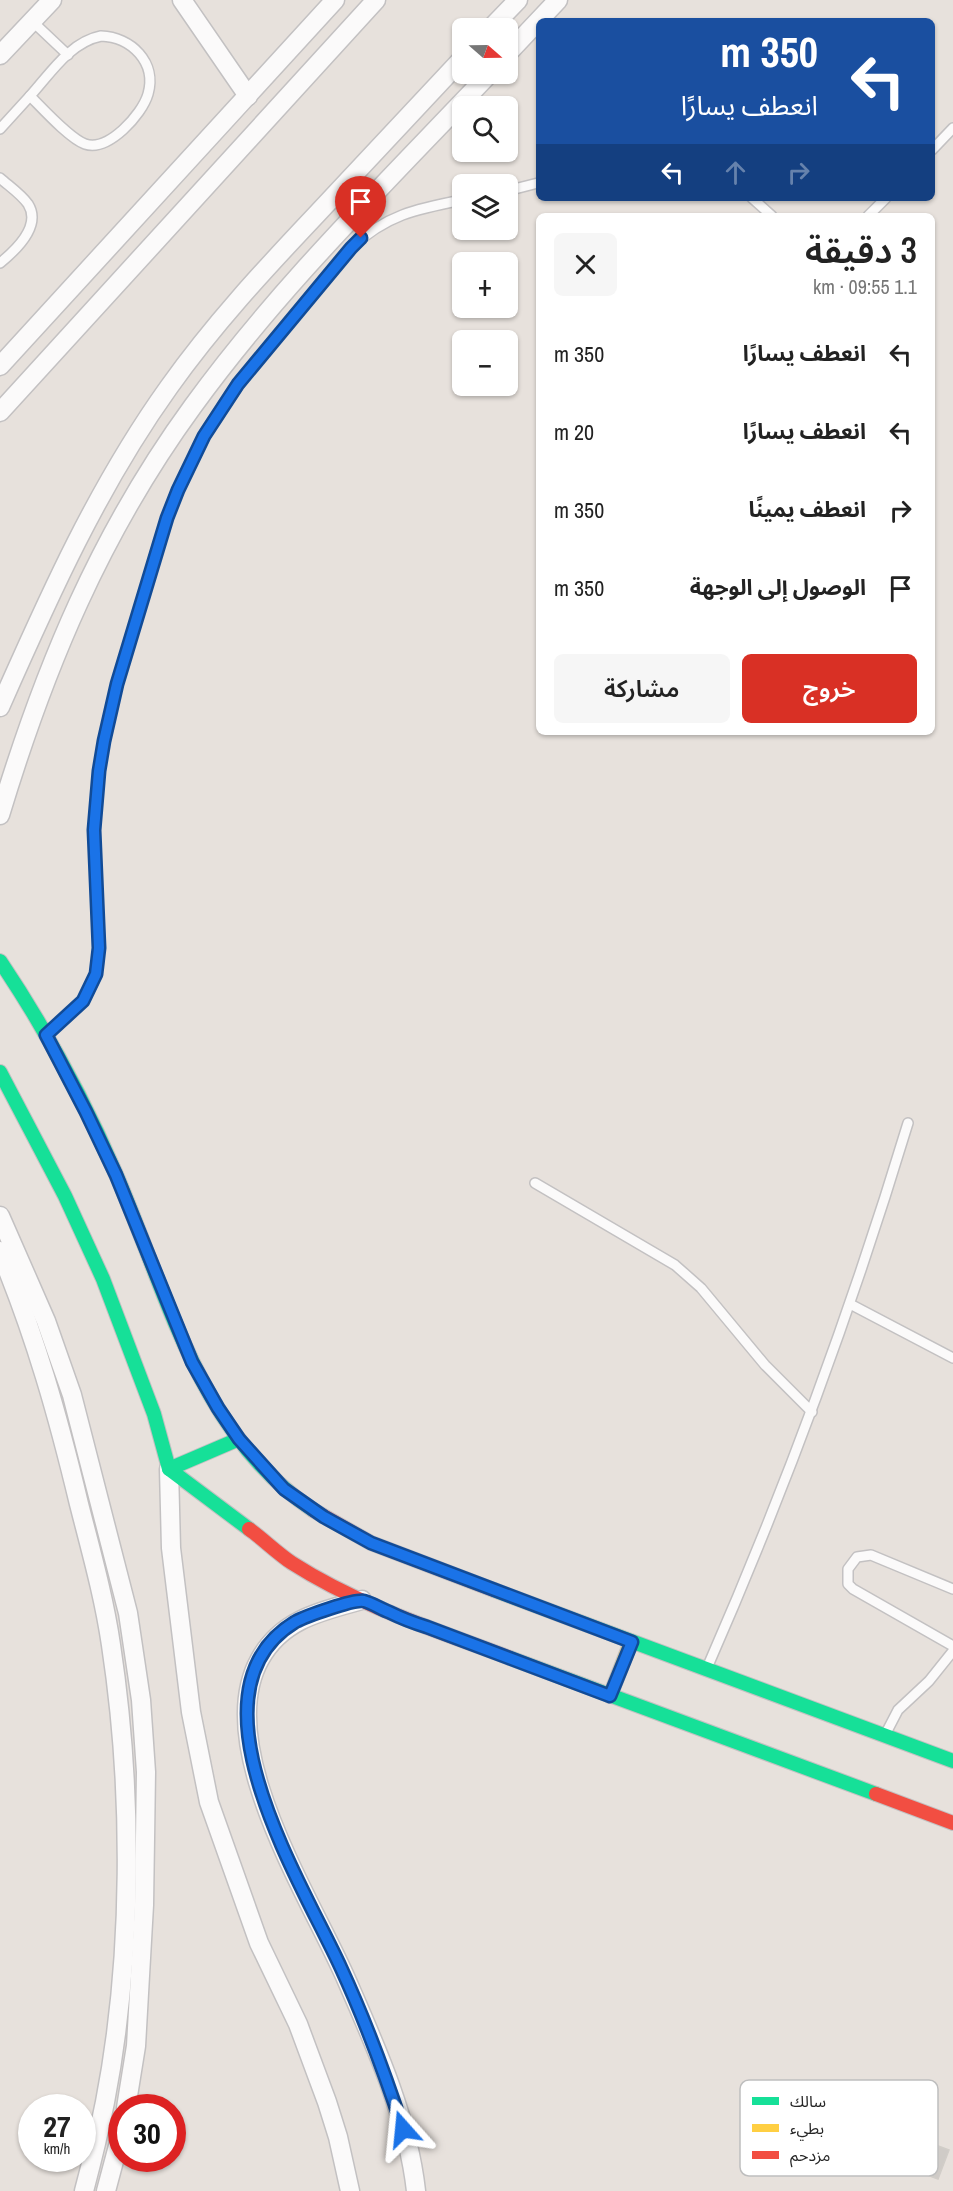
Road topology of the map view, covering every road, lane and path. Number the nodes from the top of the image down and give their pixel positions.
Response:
1 (52, 0) edge
2 (182, 0) edge
3 (335, 0) edge
4 (376, 0) edge
5 (518, 0) edge
6 (558, 0) edge
7 (501, 18) edge
8 (544, 18) edge
9 (32, 21) junction
10 (536, 26) edge
11 (518, 43) edge
12 (0, 55) edge
13 (68, 55) junction
14 (452, 70) edge
15 (480, 84) edge
16 (30, 96) junction
17 (248, 96) junction
18 (953, 128) edge
19 (0, 129) edge
20 (935, 147) edge
21 (0, 178) edge
22 (536, 184) edge
23 (518, 188) edge
24 (755, 201) edge
25 (883, 201) edge
26 (452, 202) edge
27 (769, 213) edge
28 (871, 213) edge
29 (0, 263) edge
30 (0, 366) edge
31 (0, 412) edge
32 (0, 707) edge
33 (0, 815) edge
34 (0, 961) edge
35 (46, 1035) junction
36 (0, 1072) edge
37 (908, 1123) dead end
38 (535, 1183) dead end
39 (0, 1216) edge
40 (0, 1251) edge
41 (850, 1304) junction
42 (953, 1358) edge
43 (812, 1412) junction
44 (239, 1439) junction
45 (169, 1470) junction
46 (953, 1589) edge
47 (362, 1600) junction
48 (632, 1642) junction
49 (953, 1646) edge
50 (953, 1651) edge
51 (706, 1670) junction
52 (610, 1696) junction
53 (885, 1736) junction
54 (953, 1761) edge
55 (953, 1823) edge
56 (128, 2094) edge
57 (111, 2172) edge
58 (84, 2191) edge
59 (106, 2191) edge
60 (350, 2191) edge
61 (416, 2191) edge

1 - 9 street
2 - 17 street
3 - 17 street
4 - 31 street
5 - 7 street
6 - 8 street
9 - 12 street
9 - 13 lane
10 - 11 street
13 - 16 lane
13 - 16 lane
14 - 32 street
15 - 33 street
16 - 19 lane
17 - 30 street
18 - 20 lane
21 - 29 lane
22 - 23 lane
24 - 27 lane
25 - 28 lane
26 - 35 lane
34 - 35 street
35 - 44 street
36 - 45 street
37 - 41 lane
38 - 43 lane
39 - 56 street
40 - 58 street
41 - 42 lane
41 - 43 lane
43 - 51 lane
44 - 45 street
44 - 48 street
45 - 47 street
45 - 60 street
46 - 49 lane
47 - 52 street
47 - 61 street
48 - 51 street
48 - 52 street
50 - 53 lane
51 - 53 street
52 - 55 street
53 - 54 street
57 - 59 street

